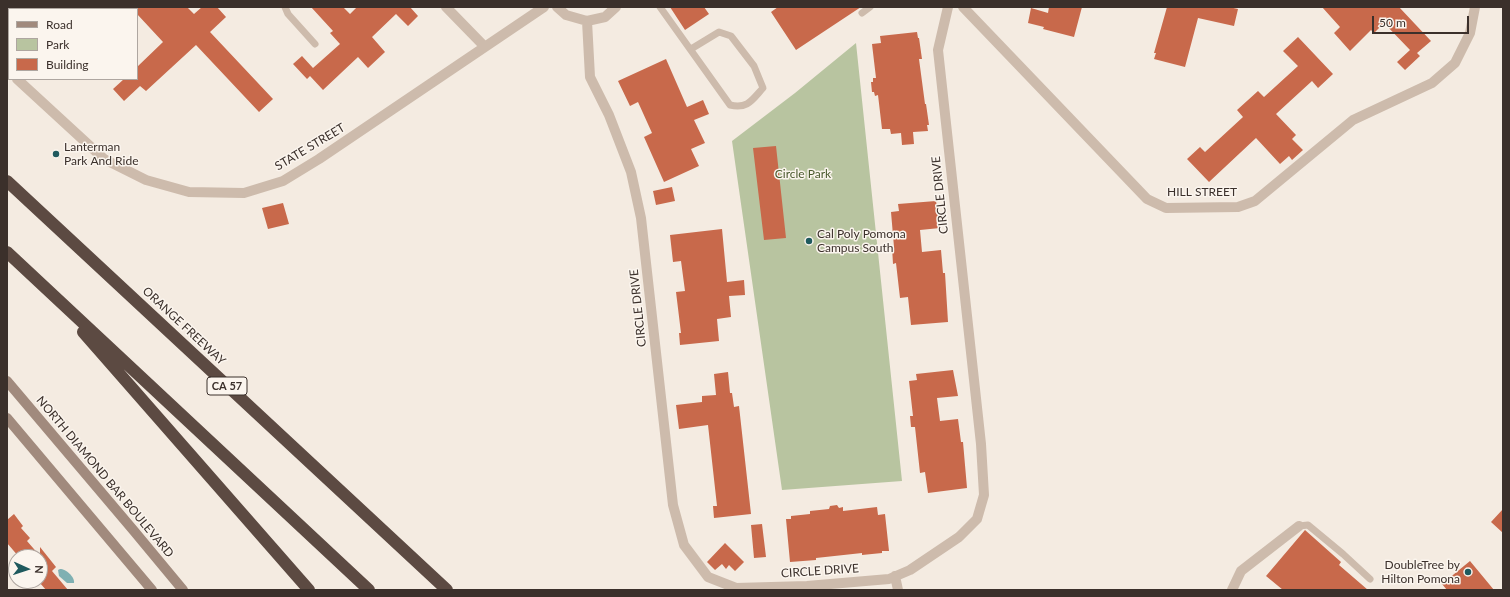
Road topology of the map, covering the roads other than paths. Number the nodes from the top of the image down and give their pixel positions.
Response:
1 (285, 7) edge
2 (446, 7) edge
3 (544, 7) edge
4 (557, 7) edge
5 (616, 7) edge
6 (660, 7) edge
7 (870, 7) edge
8 (948, 7) edge
9 (963, 7) edge
10 (1475, 7) edge
11 (862, 12) dead end
12 (587, 21) junction
13 (315, 44) dead end
14 (485, 47) junction
15 (691, 49) junction
16 (18, 80) edge
17 (7, 181) edge
18 (7, 252) edge
19 (44, 288) junction
20 (7, 381) edge
21 (7, 418) edge
22 (1299, 526) joint
23 (895, 576) junction
24 (1370, 579) dead end
25 (152, 590) edge
26 (183, 590) edge
27 (309, 590) edge
28 (369, 590) edge
29 (447, 590) edge
30 (898, 590) edge
31 (1232, 590) edge

1 - 13 lane
2 - 14 street
3 - 14 street, STATE STREET
4 - 12 street
5 - 12 street
6 - 15 lane
7 - 11 lane
8 - 23 street, CIRCLE DRIVE
9 - 10 street, HILL STREET
12 - 23 street, CIRCLE DRIVE
14 - 16 street, STATE STREET
15 - 15 lane
17 - 29 highway, ORANGE FREEWAY / CA 57
18 - 19 highway
19 - 27 highway
19 - 28 highway
20 - 26 main road, NORTH DIAMOND BAR BOULEVARD
21 - 25 main road
22 - 24 lane
22 - 31 street
23 - 30 street

